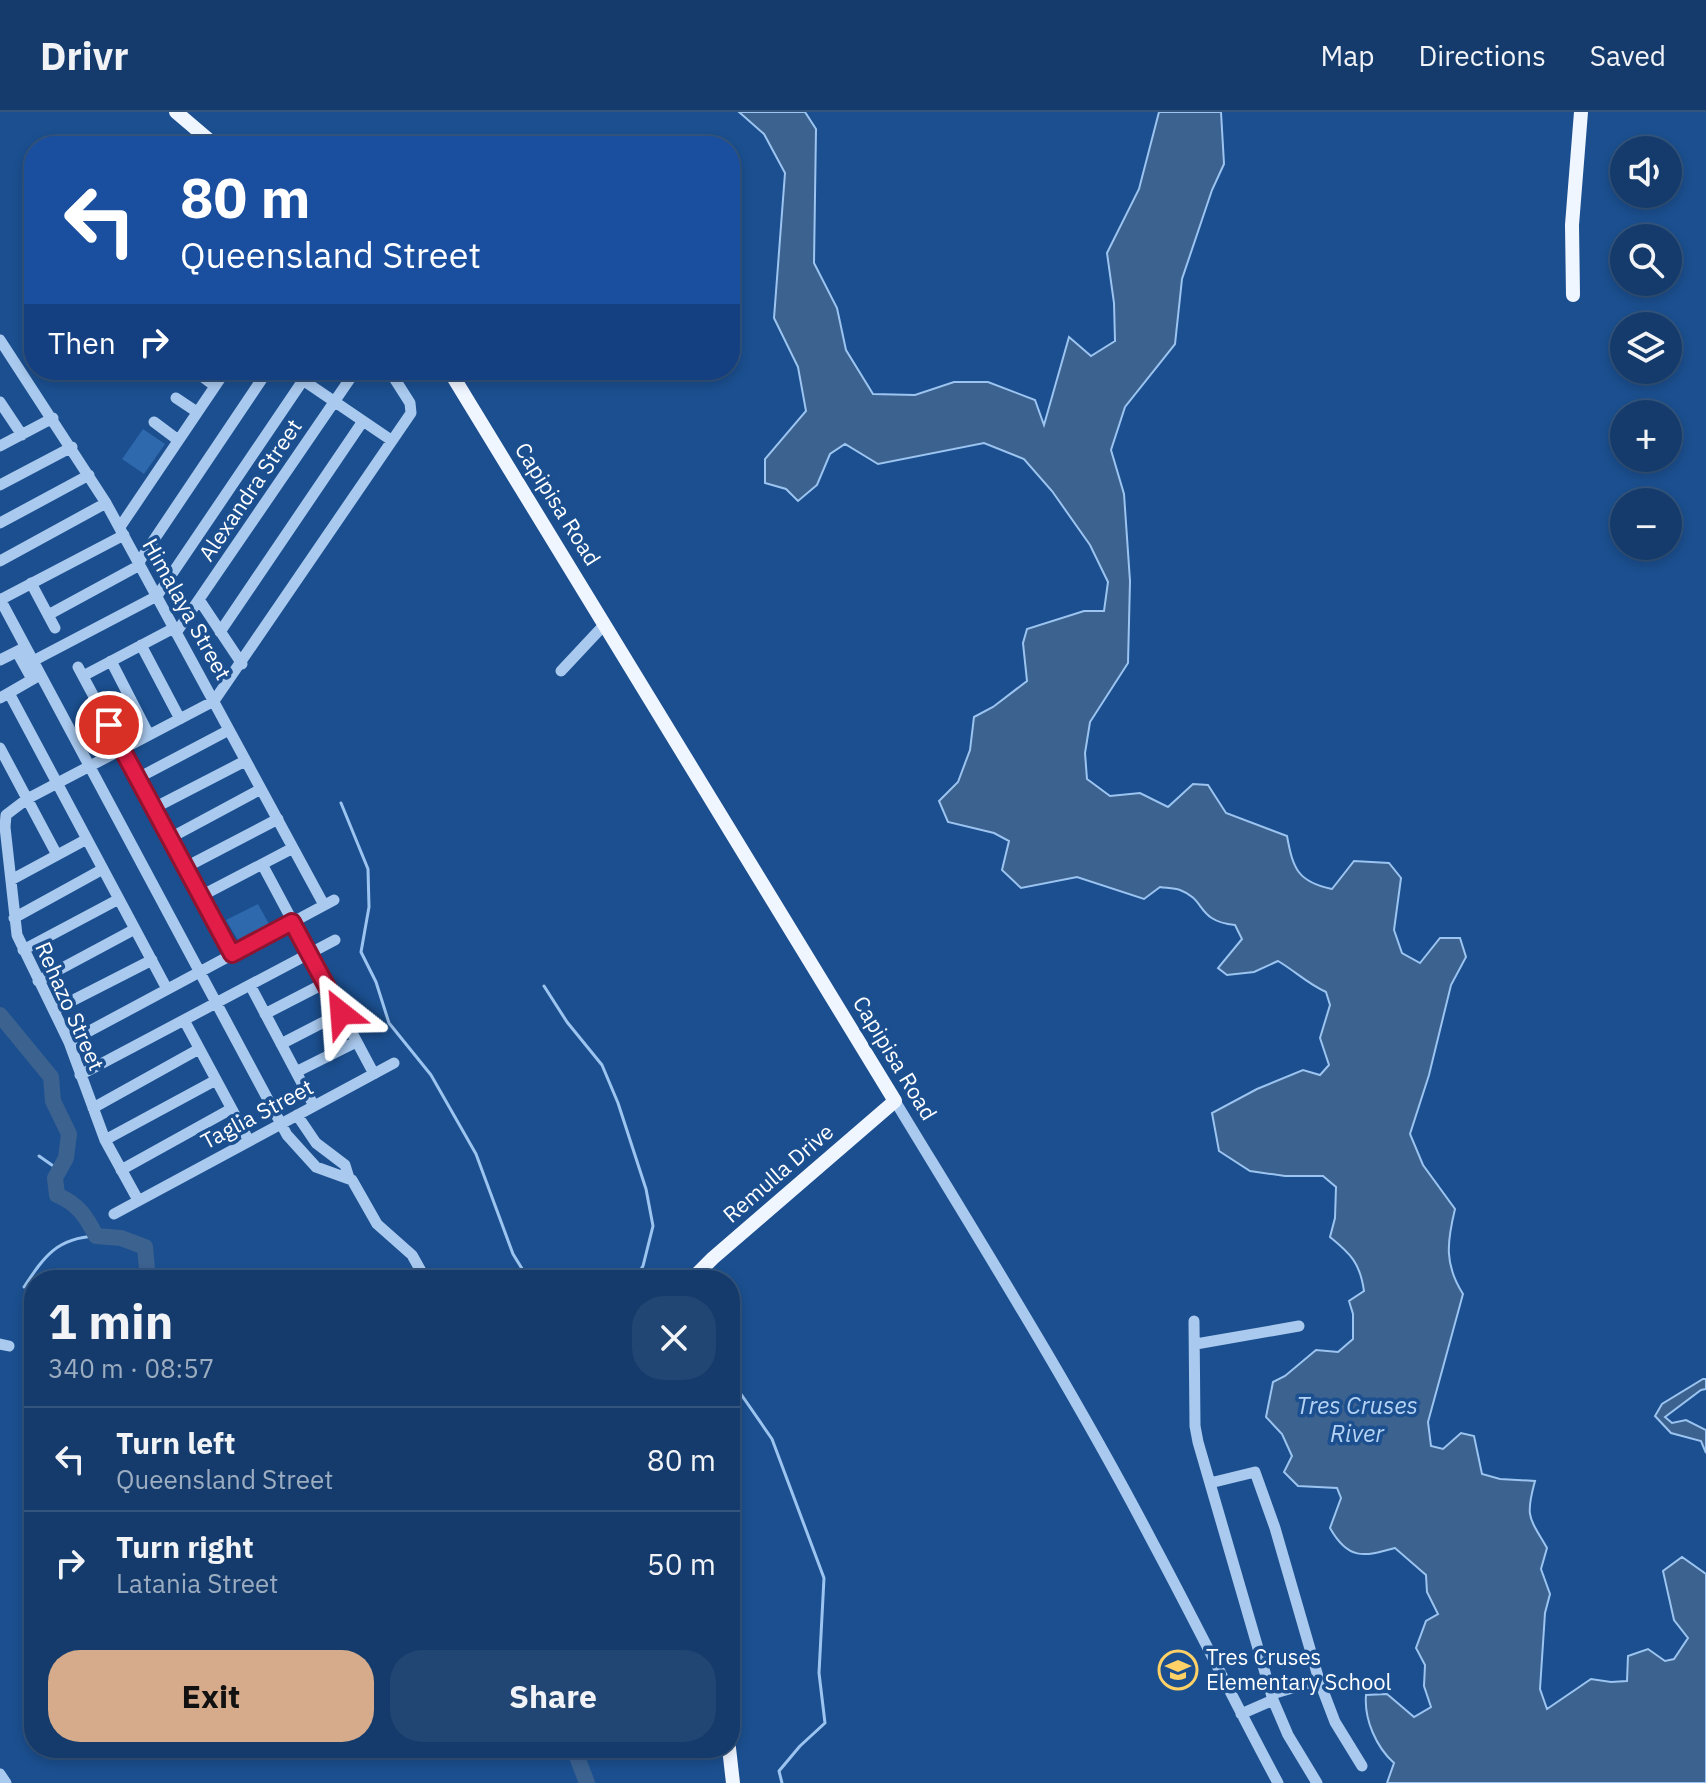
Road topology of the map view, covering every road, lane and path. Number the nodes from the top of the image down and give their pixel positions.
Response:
1 (176, 112) edge
2 (1581, 112) edge
3 (204, 136) edge
4 (1573, 295) dead end
5 (0, 340) edge
6 (24, 375) edge
7 (27, 380) edge
8 (207, 380) edge
9 (219, 380) edge
10 (261, 380) edge
11 (303, 380) edge
12 (311, 380) edge
13 (349, 380) edge
14 (395, 380) edge
15 (455, 380) edge
16 (215, 386) junction
17 (176, 398) dead end
18 (0, 402) edge
19 (334, 402) junction
20 (197, 412) junction
21 (53, 418) junction
22 (363, 421) junction
23 (154, 422) dead end
24 (22, 435) junction
25 (178, 440) junction
26 (391, 440) junction
27 (0, 446) edge
28 (72, 447) junction
29 (89, 475) junction
30 (0, 485) edge
31 (106, 503) junction
32 (0, 523) edge
33 (122, 531) junction
34 (0, 561) edge
35 (139, 564) junction
36 (31, 583) junction
37 (157, 596) junction
38 (0, 600) edge
39 (200, 601) junction
40 (48, 615) junction
41 (605, 624) junction
42 (55, 628) dead end
43 (175, 630) junction
44 (220, 632) junction
45 (141, 645) junction
46 (21, 650) junction
47 (0, 660) edge
48 (33, 661) junction
49 (111, 661) junction
50 (242, 664) junction
51 (561, 671) dead end
52 (36, 677) junction
53 (4, 695) edge
54 (214, 701) junction
55 (180, 719) junction
56 (229, 730) junction
57 (149, 735) junction
58 (0, 748) edge
59 (122, 749) junction
60 (245, 761) junction
61 (89, 766) junction
62 (138, 778) junction
63 (57, 782) junction
64 (261, 789) junction
65 (27, 799) junction
66 (154, 808) junction
67 (278, 819) junction
68 (170, 838) junction
69 (87, 839) junction
70 (293, 848) junction
71 (57, 855) junction
72 (262, 864) junction
73 (186, 867) junction
74 (103, 869) junction
75 (11, 880) junction
76 (201, 896) junction
77 (119, 899) junction
78 (14, 918) junction
79 (292, 922) junction
80 (135, 929) junction
81 (335, 940) dead end
82 (23, 950) junction
83 (232, 954) junction
84 (309, 954) junction
85 (152, 960) junction
86 (201, 971) junction
87 (38, 981) junction
88 (325, 983) junction
89 (250, 985) junction
90 (167, 989) junction
91 (218, 1002) junction
92 (54, 1010) junction
93 (341, 1013) junction
94 (265, 1014) junction
95 (184, 1020) junction
96 (69, 1042) junction
97 (356, 1042) junction
98 (281, 1044) junction
99 (199, 1049) junction
100 (296, 1072) junction
101 (80, 1075) junction
102 (216, 1080) junction
103 (895, 1101) junction
104 (314, 1106) junction
105 (93, 1108) junction
106 (231, 1109) junction
107 (297, 1115) junction
108 (281, 1124) junction
109 (105, 1140) junction
110 (249, 1141) junction
111 (121, 1170) junction
112 (349, 1178) junction
113 (138, 1200) junction
114 (114, 1214) dead end
115 (420, 1270) edge
116 (701, 1270) edge
117 (1194, 1321) dead end
118 (1299, 1326) dead end
119 (1196, 1344) junction
120 (1210, 1483) junction
121 (1319, 1680) junction
122 (1272, 1697) junction
123 (1241, 1714) junction
124 (730, 1758) edge
125 (1362, 1766) dead end
126 (0, 1774) edge
127 (6, 1783) edge
128 (733, 1783) edge
129 (1278, 1783) edge
130 (1317, 1783) edge

1 - 3 main road
2 - 4 main road
5 - 6 street, Himalaya Street
7 - 21 street, Himalaya Street
8 - 16 street
9 - 16 street
10 - 35 street
11 - 37 street
12 - 19 street
13 - 19 street, Alexandra Street
14 - 26 street
15 - 41 main road, Capipisa Road
16 - 20 street
17 - 20 street
18 - 24 street
19 - 22 street
19 - 39 street, Alexandra Street
20 - 25 street
21 - 24 street
21 - 28 street, Himalaya Street
22 - 26 street
22 - 44 street
23 - 25 street
24 - 27 street
25 - 33 street
26 - 50 street
28 - 29 street, Himalaya Street
28 - 30 street
29 - 31 street, Himalaya Street
29 - 32 street
31 - 33 street, Himalaya Street
31 - 34 street
33 - 35 street, Himalaya Street
33 - 36 street
35 - 37 street, Himalaya Street
35 - 40 street
36 - 38 street
36 - 40 street
37 - 43 street, Himalaya Street
37 - 48 street
38 - 46 street
39 - 43 street, Alexandra Street
39 - 44 street
40 - 42 street
41 - 51 street
41 - 103 main road, Capipisa Road
43 - 45 street, Alexandra Street
43 - 54 street, Himalaya Street
44 - 50 street
45 - 49 street, Alexandra Street
45 - 55 street
46 - 47 street
46 - 48 street
46 - 52 street
48 - 52 street
49 - 57 street
49 - 59 street, Alexandra Street
50 - 54 street
52 - 53 street
52 - 61 street
53 - 63 street
54 - 55 street, Rehazo Street
54 - 56 street, Himalaya Street
55 - 57 street, Rehazo Street
56 - 60 street, Himalaya Street
56 - 62 street
57 - 59 street, Rehazo Street
58 - 65 street
59 - 61 street, Rehazo Street
59 - 62 street
60 - 64 street, Himalaya Street
60 - 66 street
61 - 63 street, Rehazo Street
61 - 86 street
62 - 66 street
63 - 65 street, Rehazo Street
63 - 69 street
64 - 67 street, Himalaya Street
64 - 68 street
65 - 71 street
65 - 75 street, Rehazo Street
66 - 68 street
67 - 70 street, Himalaya Street
67 - 73 street
68 - 73 street
69 - 71 street
69 - 74 street
70 - 72 street
70 - 79 street, Himalaya Street
71 - 75 street
72 - 76 street
72 - 79 street
73 - 76 street
74 - 77 street
74 - 78 street
75 - 78 street, Rehazo Street
76 - 83 street
77 - 80 street
77 - 82 street
78 - 82 street, Rehazo Street
79 - 83 street
79 - 84 street
80 - 85 street
80 - 87 street
81 - 84 street
82 - 87 street, Rehazo Street
83 - 86 street
84 - 88 street
84 - 89 street
85 - 90 street
85 - 92 street
86 - 90 street
86 - 91 street
87 - 92 street, Rehazo Street
88 - 93 street
88 - 94 street
89 - 91 street
89 - 94 street
90 - 96 street
91 - 95 street
91 - 108 street
92 - 96 street, Rehazo Street
93 - 97 street
93 - 98 street
94 - 98 street
95 - 99 street
95 - 101 street
96 - 101 street, Rehazo Street
97 - 100 street
97 - 104 street, Taglia Street
98 - 100 street
99 - 102 street
99 - 105 street
100 - 104 street
101 - 105 street, Rehazo Street
102 - 106 street
102 - 109 street
103 - 116 main road, Remulla Drive
103 - 123 street, Capipisa Road
104 - 107 street, Taglia Street
105 - 109 street, Rehazo Street
106 - 110 street
106 - 111 street
107 - 108 street, Taglia Street
107 - 112 street
108 - 110 street, Taglia Street
108 - 112 street
109 - 111 street, Rehazo Street
110 - 113 street, Taglia Street
111 - 113 street, Rehazo Street
112 - 115 street
113 - 114 street, Taglia Street
117 - 119 street
118 - 119 street
119 - 120 street
120 - 121 street
120 - 122 street
121 - 122 street
121 - 125 street
122 - 123 street
122 - 130 street
123 - 129 street, Capipisa Road
124 - 128 main road
126 - 127 street

